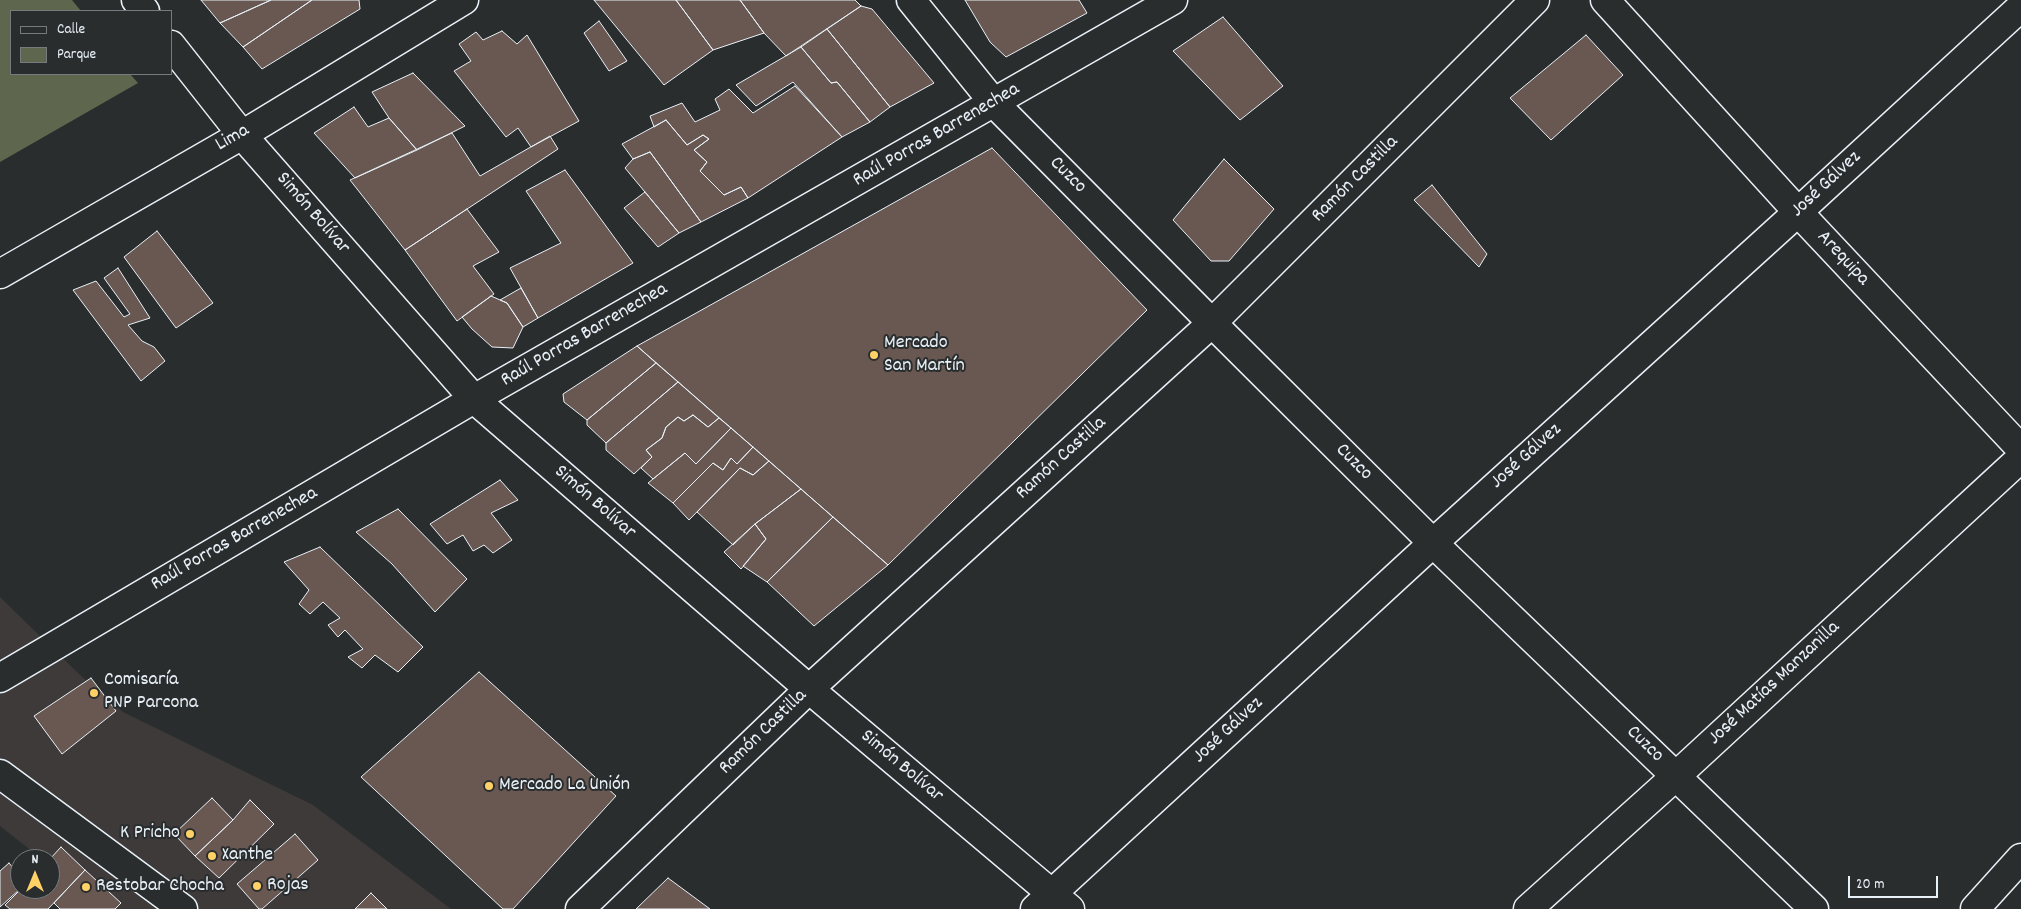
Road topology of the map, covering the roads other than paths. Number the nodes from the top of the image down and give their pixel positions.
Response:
1 (136, 0) edge
2 (464, 0) edge
3 (911, 0) edge
4 (1173, 0) edge
5 (1536, 0) edge
6 (1605, 0) edge
7 (2021, 7) edge
8 (144, 10) edge
9 (172, 46) edge
10 (994, 103) junction
11 (242, 135) junction
12 (1798, 212) junction
13 (0, 274) edge
14 (1212, 323) junction
15 (474, 399) junction
16 (2021, 449) edge
17 (2021, 458) edge
18 (1433, 543) junction
19 (0, 678) edge
20 (809, 689) junction
21 (0, 774) edge
22 (1676, 776) junction
23 (2021, 858) edge
24 (1052, 904) edge
25 (183, 909) edge
26 (580, 909) edge
27 (1528, 909) edge
28 (1814, 909) edge
29 (1975, 909) edge

1 - 8 street
2 - 11 street, Lima
3 - 10 street, Cuzco
4 - 10 street, Raúl Porras Barrenechea
5 - 14 street, Ramón Castilla
6 - 12 street, Arequipa
7 - 12 street, José Gálvez
9 - 11 street, Simón Bolívar
10 - 14 street, Cuzco
10 - 15 street, Raúl Porras Barrenechea
11 - 13 street, Lima
11 - 15 street, Simón Bolívar
12 - 16 street, Arequipa
12 - 18 street, José Gálvez
14 - 18 street, Cuzco
14 - 20 street, Ramón Castilla
15 - 19 street, Raúl Porras Barrenechea
15 - 20 street, Simón Bolívar
17 - 22 street, José Matías Manzanilla
18 - 22 street, Cuzco
18 - 24 street, José Gálvez
20 - 24 street, Simón Bolívar
20 - 26 street, Ramón Castilla
21 - 25 street
22 - 27 street, José Matías Manzanilla
22 - 28 street, Cuzco
23 - 29 street

